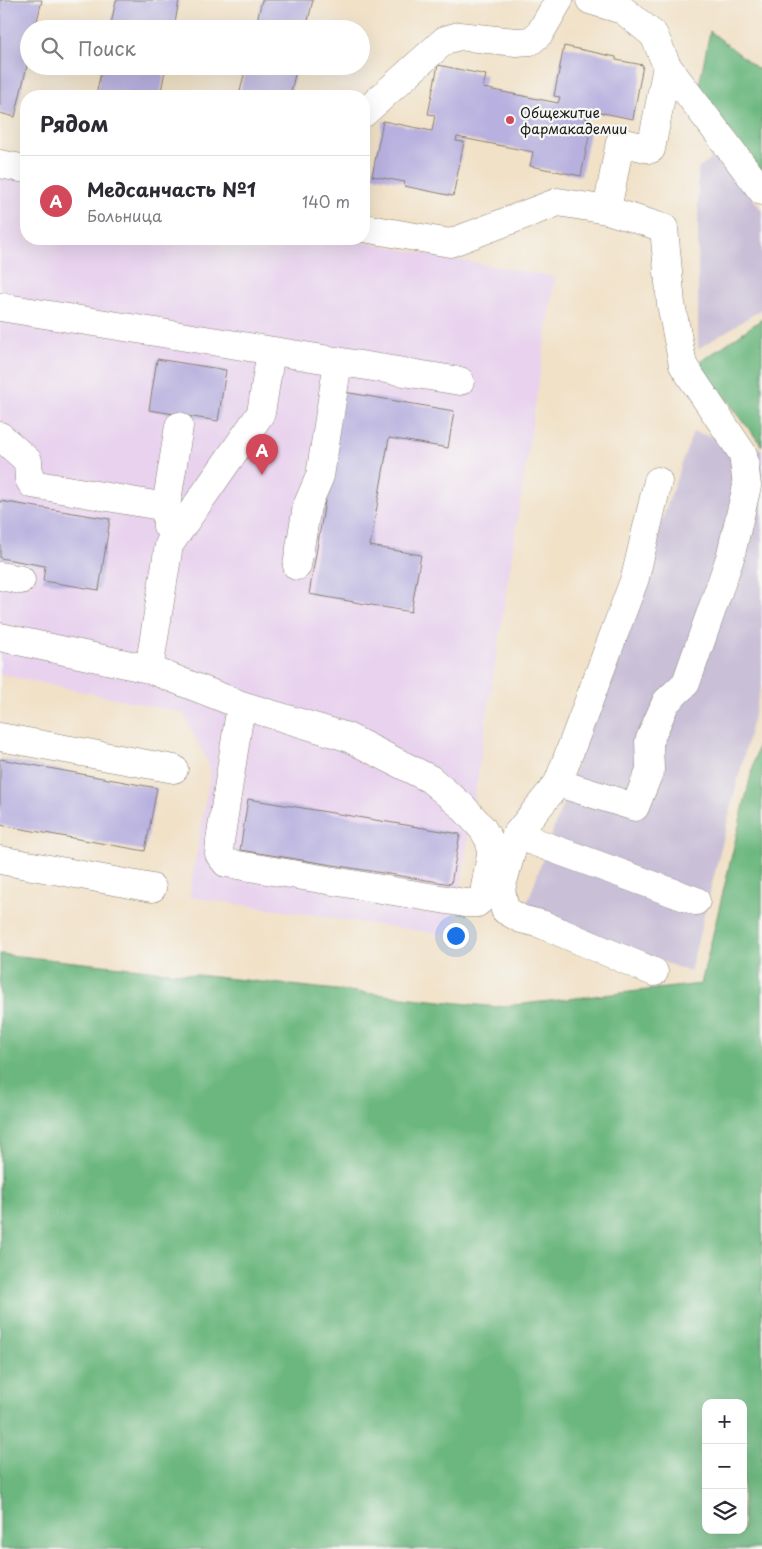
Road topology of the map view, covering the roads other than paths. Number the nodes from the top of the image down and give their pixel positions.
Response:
1 (560, 0) edge
2 (590, 0) edge
3 (667, 66) junction
4 (370, 108) edge
5 (0, 164) edge
6 (20, 167) edge
7 (762, 191) edge
8 (607, 210) junction
9 (370, 229) edge
10 (0, 307) edge
11 (271, 351) junction
12 (338, 362) junction
13 (460, 381) dead end
14 (179, 426) dead end
15 (0, 436) edge
16 (658, 481) dead end
17 (166, 507) junction
18 (169, 545) junction
19 (297, 566) dead end
20 (0, 637) edge
21 (149, 669) junction
22 (242, 705) junction
23 (0, 737) edge
24 (174, 769) dead end
25 (558, 783) junction
26 (516, 835) junction
27 (0, 860) edge
28 (152, 888) dead end
29 (696, 901) dead end
30 (654, 972) dead end

1 - 4 lane
2 - 3 lane
3 - 7 lane
3 - 8 lane
5 - 6 lane
8 - 9 lane
8 - 25 lane
10 - 11 lane
11 - 12 lane
11 - 18 lane
12 - 13 lane
12 - 19 lane
14 - 17 lane
15 - 17 lane
16 - 25 lane
17 - 18 lane
18 - 21 lane
20 - 21 lane
21 - 22 lane
22 - 22 lane
23 - 24 lane
25 - 26 lane
26 - 29 lane
26 - 30 lane
27 - 28 lane

